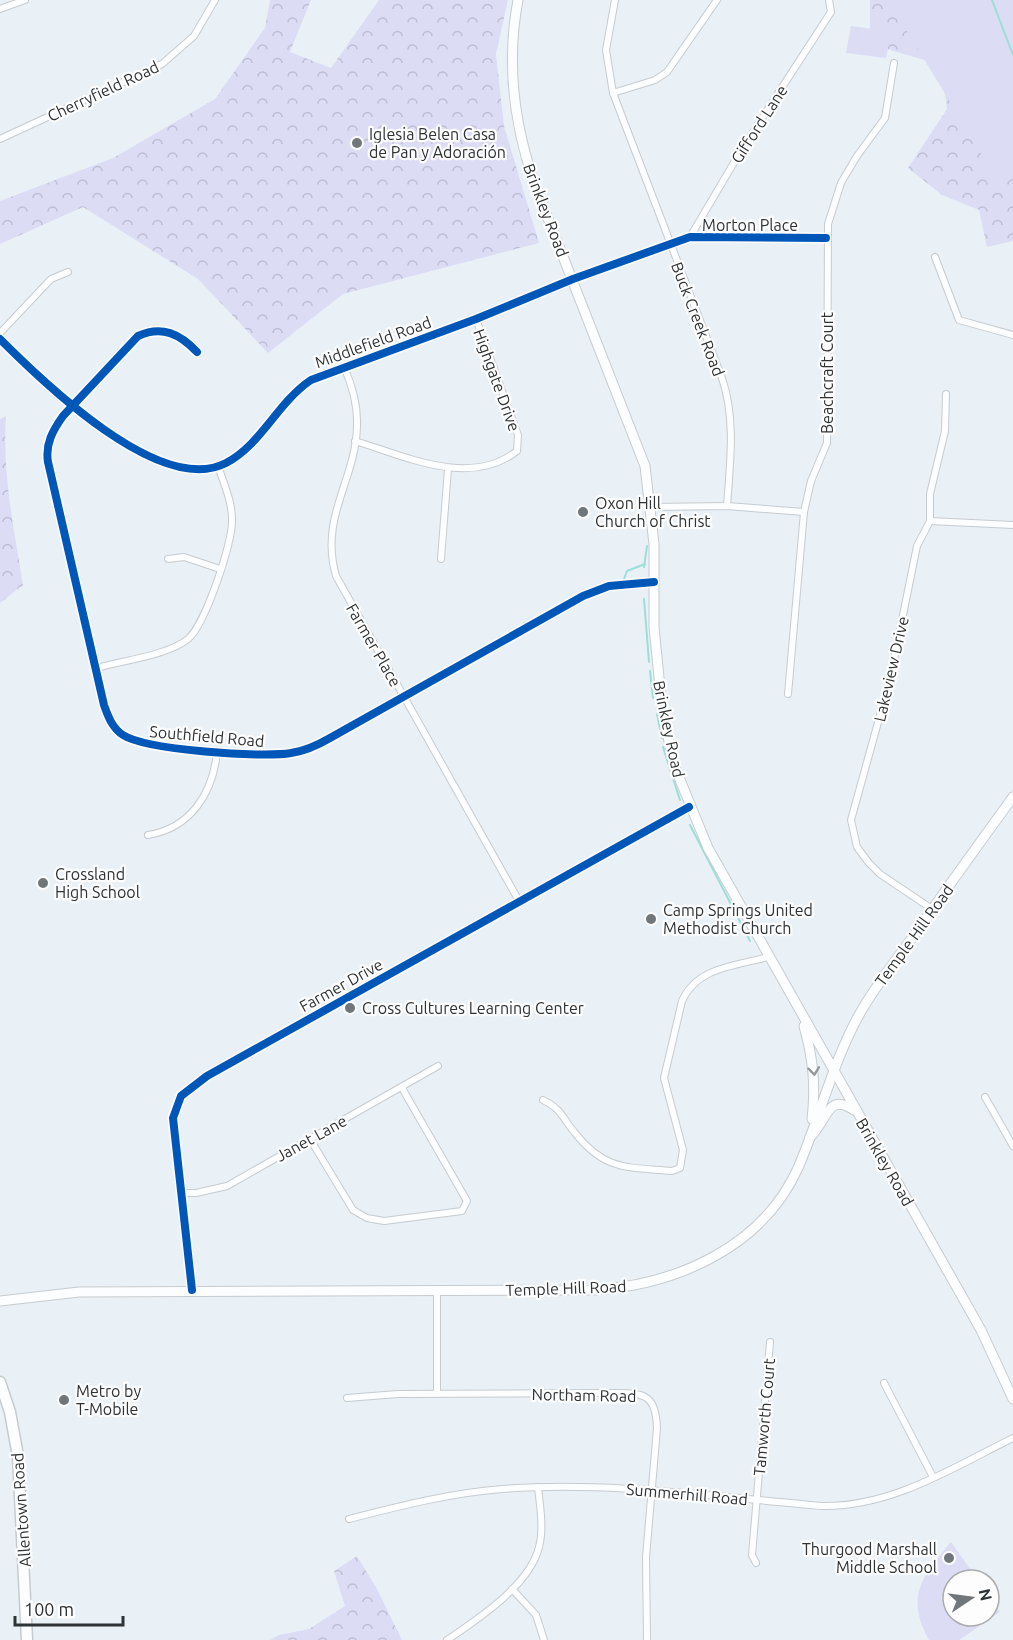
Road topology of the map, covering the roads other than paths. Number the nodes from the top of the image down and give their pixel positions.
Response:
1 (25, 0) edge
2 (215, 0) edge
3 (518, 0) edge
4 (615, 0) edge
5 (717, 0) edge
6 (829, 0) edge
7 (0, 9) edge
8 (894, 63) dead end
9 (613, 93) junction
10 (0, 139) edge
11 (690, 237) junction
12 (826, 238) junction
13 (669, 243) junction
14 (935, 257) dead end
15 (68, 272) dead end
16 (573, 279) junction
17 (476, 319) junction
18 (0, 333) edge
19 (1013, 335) edge
20 (0, 339) edge
21 (197, 352) dead end
22 (344, 367) junction
23 (946, 394) dead end
24 (71, 405) junction
25 (355, 441) junction
26 (218, 466) junction
27 (448, 469) junction
28 (727, 506) junction
29 (651, 507) junction
30 (804, 512) junction
31 (930, 520) junction
32 (1013, 525) edge
33 (168, 559) dead end
34 (441, 559) dead end
35 (220, 569) junction
36 (654, 582) junction
37 (97, 668) junction
38 (788, 694) dead end
39 (403, 695) junction
40 (217, 752) junction
41 (1013, 796) edge
42 (689, 807) junction
43 (148, 835) dead end
44 (519, 901) junction
45 (932, 909) junction
46 (768, 957) junction
47 (801, 1014) junction
48 (438, 1066) dead end
49 (833, 1069) junction
50 (402, 1088) junction
51 (985, 1097) dead end
52 (543, 1100) dead end
53 (856, 1112) junction
54 (310, 1139) junction
55 (809, 1139) junction
56 (1013, 1146) edge
57 (180, 1194) junction
58 (192, 1290) junction
59 (437, 1290) junction
60 (0, 1301) edge
61 (770, 1342) dead end
62 (0, 1382) edge
63 (884, 1383) dead end
64 (437, 1394) junction
65 (347, 1398) dead end
66 (1013, 1399) edge
67 (1013, 1438) edge
68 (933, 1477) junction
69 (538, 1487) junction
70 (651, 1491) junction
71 (756, 1500) junction
72 (350, 1519) dead end
73 (756, 1563) dead end
74 (512, 1588) junction
75 (27, 1640) edge
76 (447, 1640) edge
77 (544, 1640) edge
78 (647, 1640) edge

1 - 7 street
2 - 10 street, Cherryfield Road
3 - 16 main road, Brinkley Road
4 - 9 street, Buck Creek Road
5 - 9 street
6 - 11 street, Gifford Lane
8 - 12 street, Beachcraft Court
9 - 13 street, Buck Creek Road
11 - 12 street, Morton Place
11 - 13 street, Morton Place
12 - 30 street, Beachcraft Court
13 - 16 street, Morton Place
13 - 28 street, Buck Creek Road
14 - 19 street
15 - 18 street
16 - 17 street, Middlefield Road
16 - 29 main road, Brinkley Road
17 - 22 street, Middlefield Road
17 - 27 street, Highgate Drive
20 - 24 street
21 - 24 street, Southfield Road
22 - 25 street, Farmer Place
22 - 26 street, Middlefield Road
23 - 31 street, Lakeview Drive
24 - 26 street
24 - 37 street, Southfield Road
25 - 27 street, Highgate Drive
25 - 39 street, Farmer Place
26 - 35 street
27 - 34 street
28 - 29 street
28 - 30 street
29 - 36 main road, Brinkley Road
30 - 38 street, Beachcraft Court
31 - 32 street
31 - 45 street, Lakeview Drive
33 - 35 street
35 - 37 street
36 - 39 street, Southfield Road
36 - 42 main road, Brinkley Road
37 - 40 street, Southfield Road
39 - 40 street, Southfield Road
39 - 44 street, Farmer Place
40 - 43 street
41 - 45 main road, Temple Hill Road
42 - 44 street, Farmer Drive
42 - 46 main road, Brinkley Road
44 - 57 street, Farmer Drive
45 - 49 main road, Temple Hill Road
46 - 47 main road, Brinkley Road
46 - 52 street
47 - 49 main road, Brinkley Road
47 -> 55 main road
48 - 50 street, Janet Lane
49 - 53 main road, Brinkley Road
49 - 55 main road, Temple Hill Road
50 - 54 street, Janet Lane
50 - 54 street
51 - 56 street
53 - 55 main road
53 - 66 main road, Brinkley Road
54 - 57 street, Janet Lane
55 - 59 main road, Temple Hill Road
57 - 58 street, Farmer Drive
58 - 59 main road, Temple Hill Road
58 - 60 main road, Temple Hill Road
59 - 64 street
61 - 71 street, Tamworth Court
62 - 75 main road, Allentown Road
63 - 68 street
64 - 65 street, Northam Road
64 - 70 street, Northam Road
67 - 68 street, Summerhill Road
68 - 71 street, Summerhill Road
69 - 70 street, Summerhill Road
69 - 72 street, Summerhill Road
69 - 74 street
70 - 71 street, Summerhill Road
70 - 78 street, Northam Road
71 - 73 street, Tamworth Court
74 - 76 street
74 - 77 street

